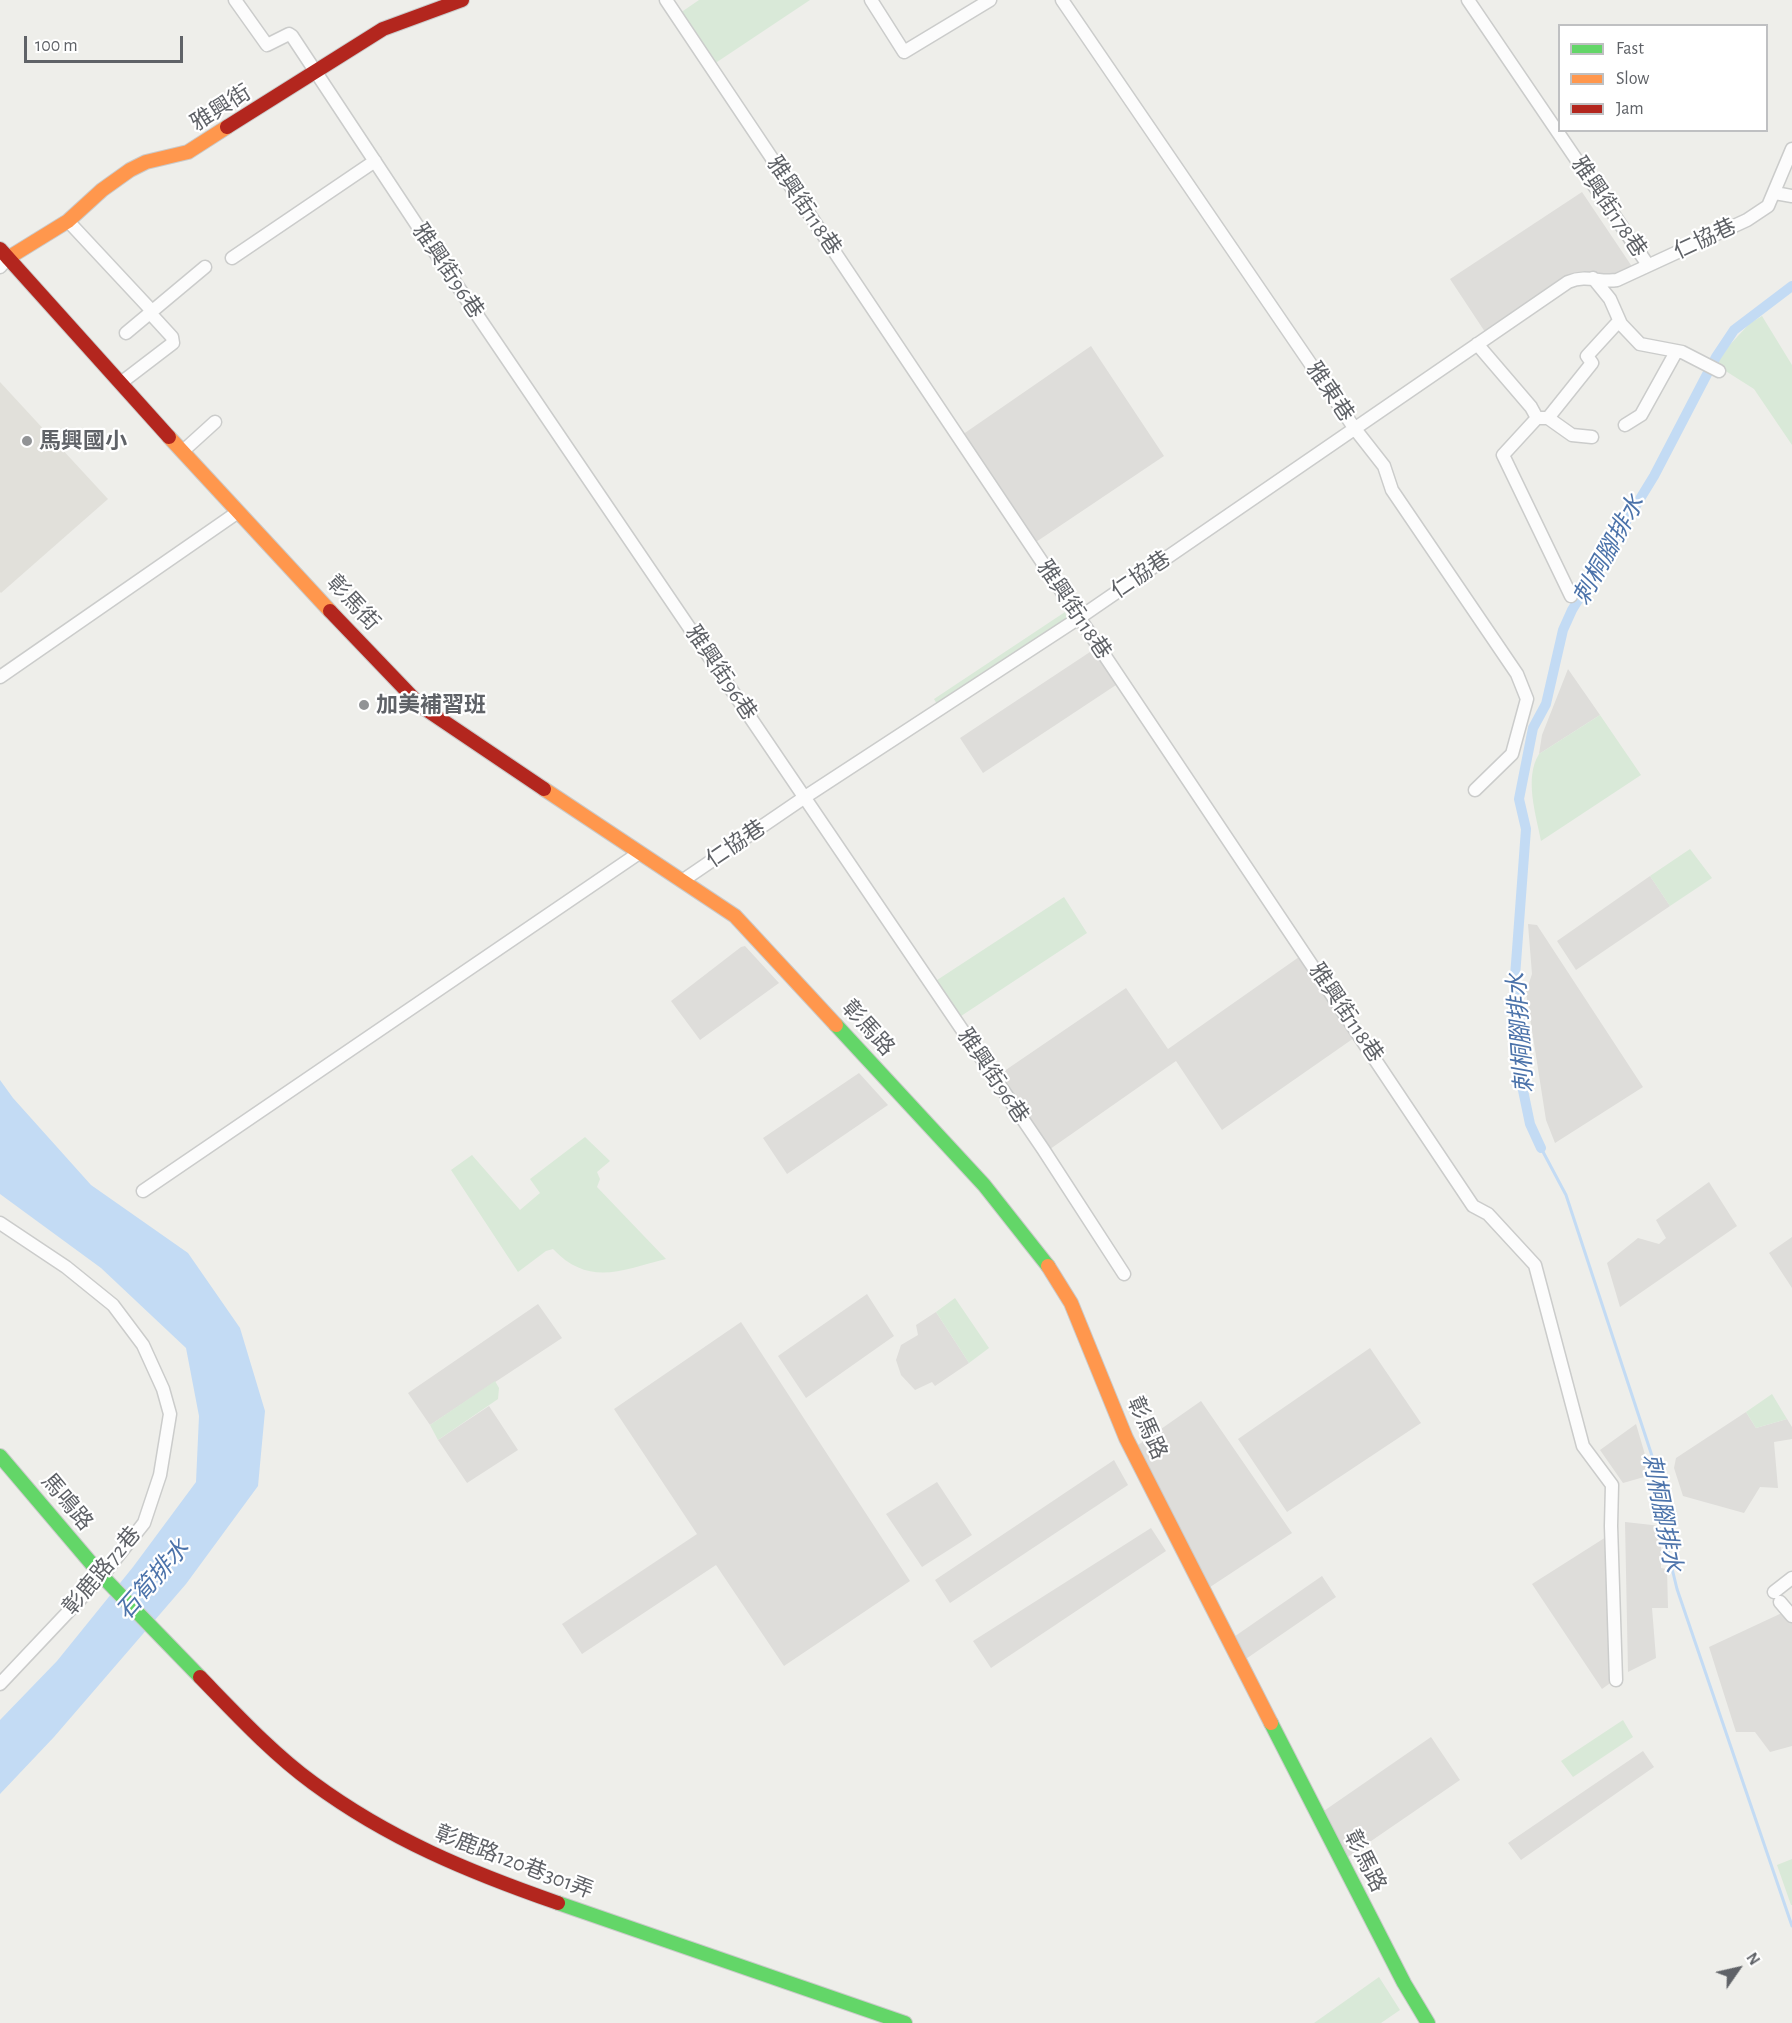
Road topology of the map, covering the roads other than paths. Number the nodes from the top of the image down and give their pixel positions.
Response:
1 (235, 0) edge
2 (462, 0) edge
3 (666, 0) edge
4 (871, 0) edge
5 (990, 0) edge
6 (1062, 0) edge
7 (1468, 0) edge
8 (316, 74) junction
9 (1792, 149) edge
10 (375, 162) junction
11 (1775, 193) junction
12 (1792, 196) edge
13 (68, 221) junction
14 (3, 258) edge
15 (232, 258) dead end
16 (1648, 265) junction
17 (205, 267) dead end
18 (1593, 278) junction
19 (151, 312) junction
20 (1619, 321) junction
21 (126, 333) dead end
22 (1477, 344) junction
23 (1676, 352) junction
24 (1719, 371) dead end
25 (122, 382) junction
26 (1542, 418) junction
27 (215, 422) dead end
28 (1625, 425) dead end
29 (1355, 429) junction
30 (1592, 437) dead end
31 (183, 451) junction
32 (238, 512) junction
33 (1571, 596) dead end
34 (1079, 618) junction
35 (0, 677) edge
36 (1475, 790) dead end
37 (805, 797) junction
38 (639, 853) junction
39 (682, 881) junction
40 (735, 916) joint
41 (143, 1191) dead end
42 (0, 1223) edge
43 (1124, 1274) dead end
44 (0, 1456) edge
45 (102, 1576) junction
46 (1792, 1578) edge
47 (1792, 1616) edge
48 (165, 1641) joint
49 (1616, 1680) dead end
50 (0, 1684) edge
51 (905, 2023) edge
52 (1428, 2023) edge

1 - 8 street, 雅興街96巷
2 - 8 street, 雅興街
3 - 34 street, 雅興街118巷
4 - 5 street
6 - 29 street, 雅東巷
7 - 16 street, 雅興街178巷
8 - 10 street, 雅興街96巷
8 - 13 street, 雅興街
9 - 11 street, 仁協巷
10 - 15 street
10 - 37 street, 雅興街96巷
11 - 12 street
11 - 16 street, 仁協巷
13 - 14 street, 雅興街
13 - 19 street
14 - 25 street, 彰馬街
16 - 18 street, 仁協巷
17 - 19 street
18 - 20 street
18 - 22 street, 仁協巷
19 - 21 street
19 - 25 street
20 - 23 street
20 - 26 street
22 - 26 street
22 - 29 street, 仁協巷
23 - 24 street
23 - 28 street
25 - 31 street, 彰馬街
26 - 30 street
26 - 33 street
27 - 31 street
29 - 34 street, 仁協巷
29 - 36 street, 雅東巷
31 - 32 street, 彰馬街
32 - 35 street
32 - 38 street, 彰馬街
34 - 37 street, 仁協巷
34 - 49 street, 雅興街118巷
37 - 39 street, 仁協巷
37 - 43 street, 雅興街96巷
38 - 39 street, 彰馬街
38 - 41 street
39 - 40 street, 彰馬街
40 - 52 street, 彰馬路
42 - 45 street, 彰鹿路72巷
44 - 45 street, 馬鳴路
45 - 48 street, 馬鳴路
45 - 50 street, 彰鹿路72巷
46 - 47 street
48 - 51 street, 彰鹿路120巷301弄

